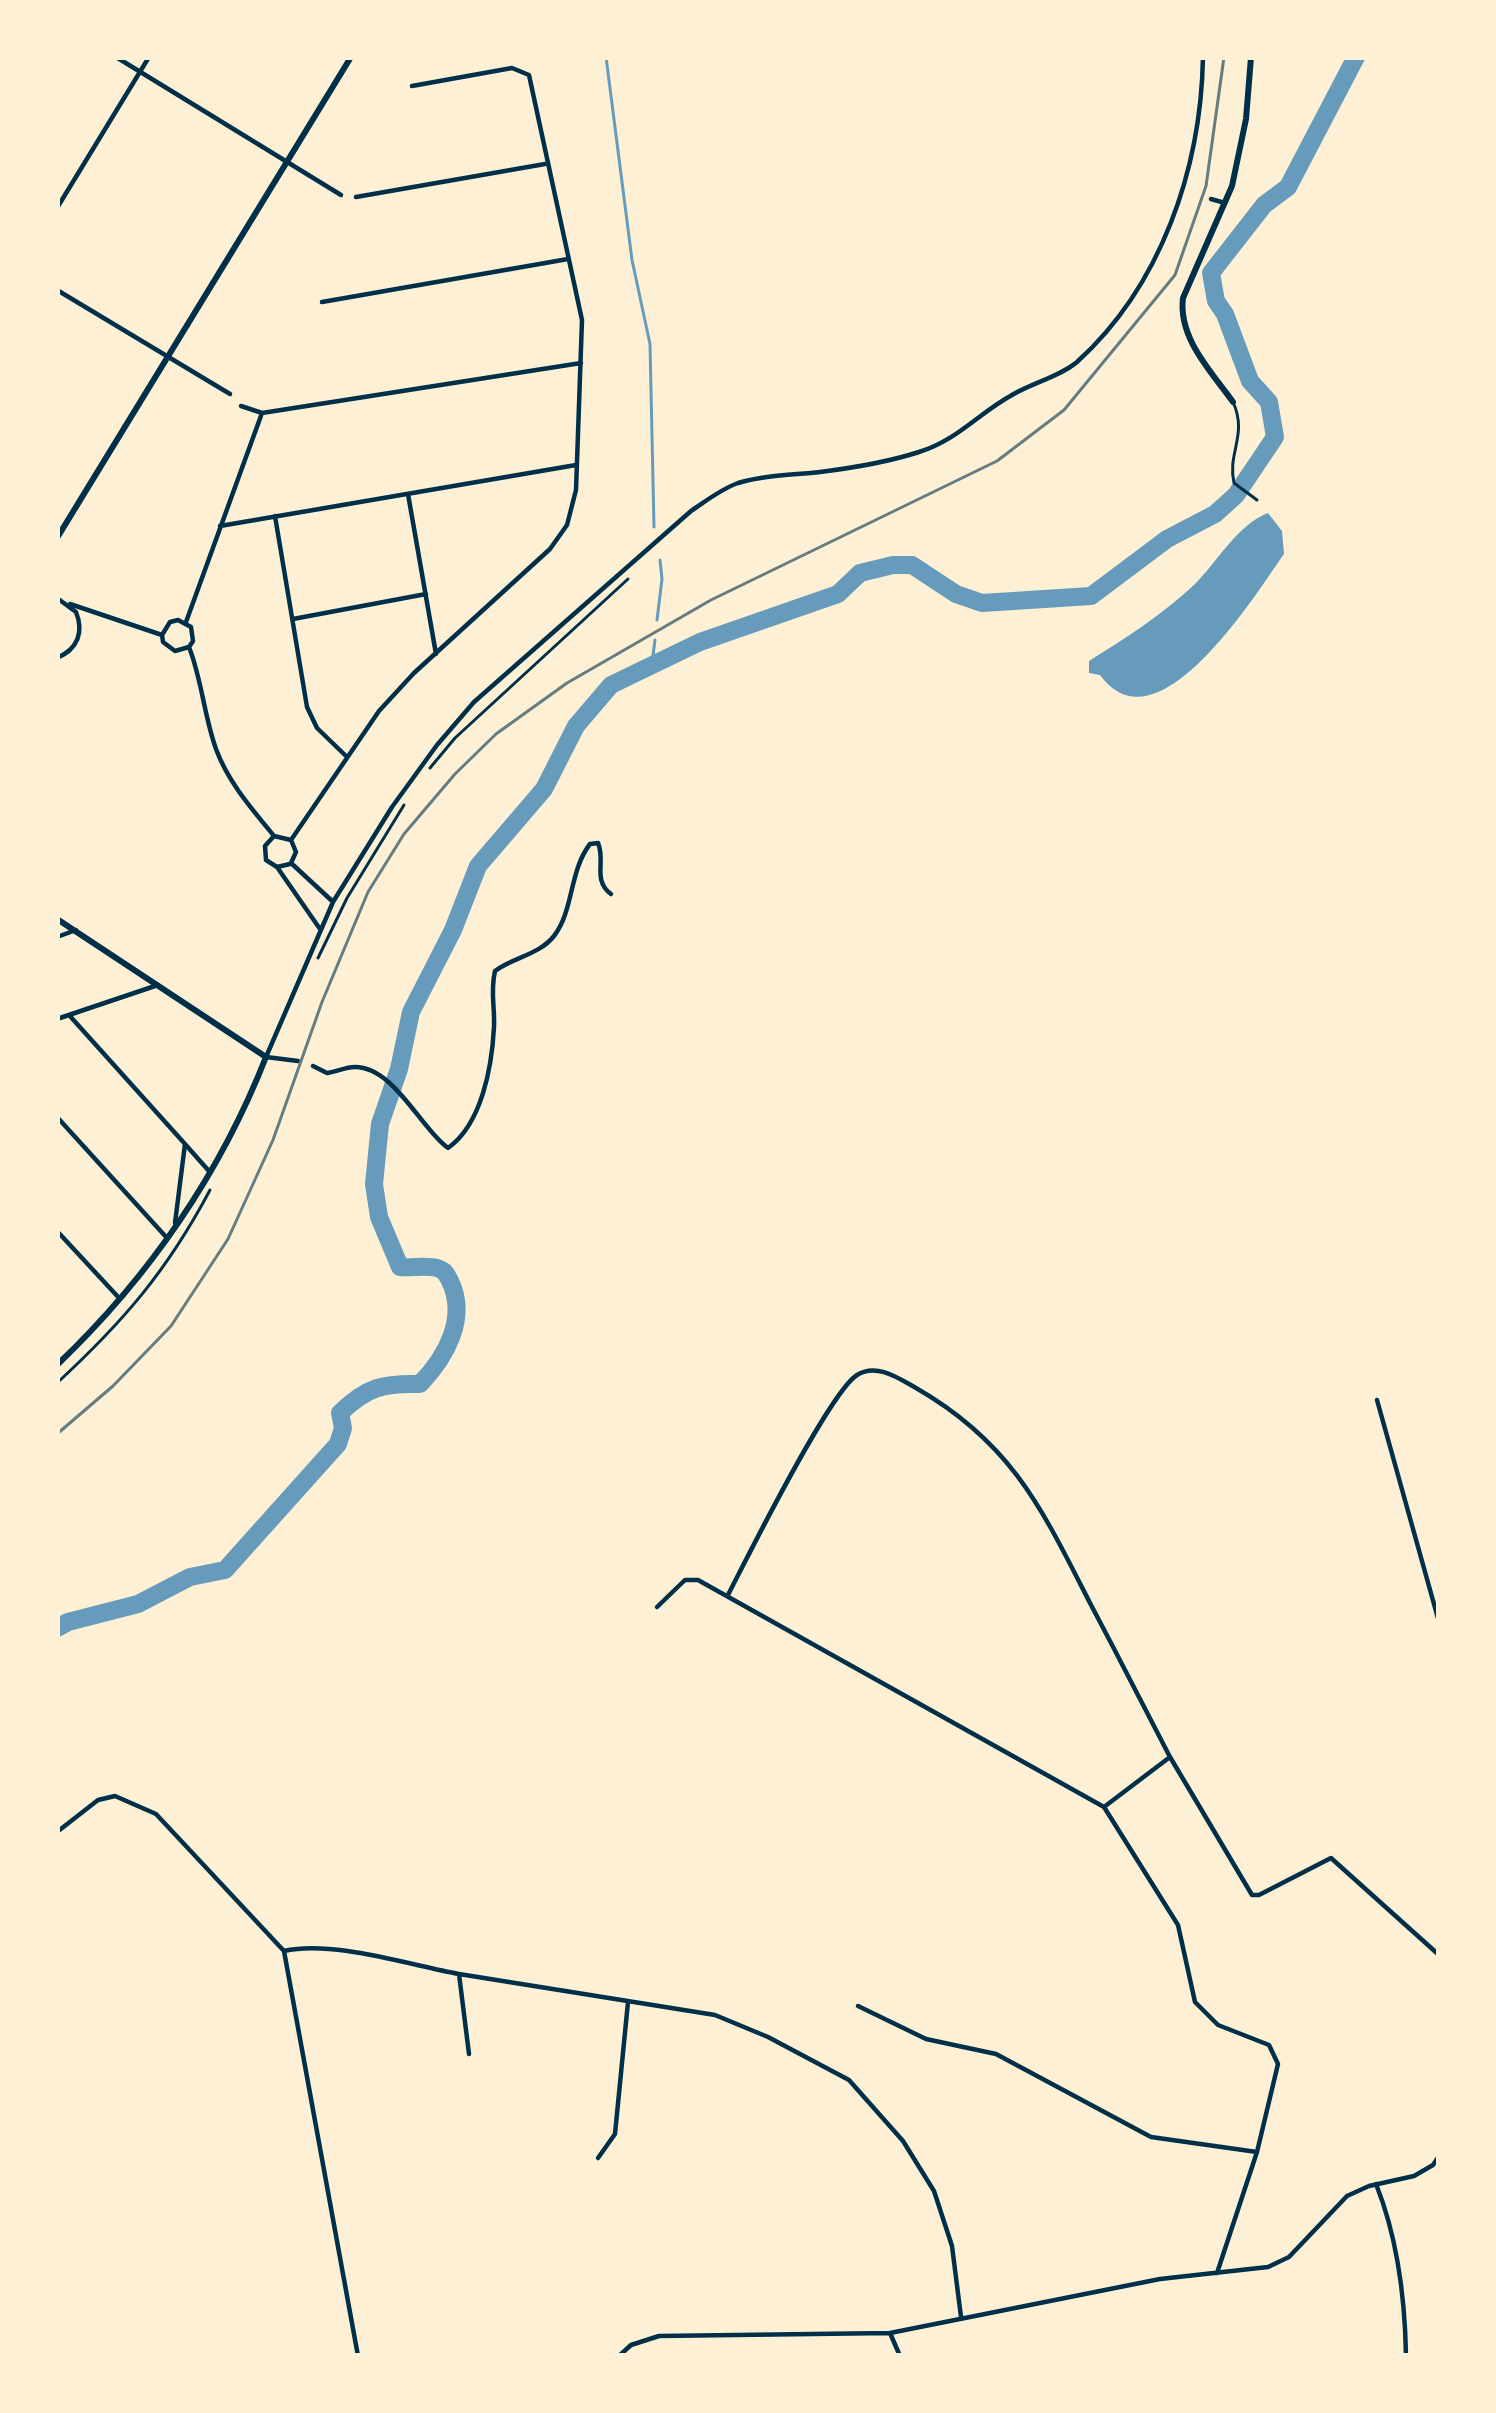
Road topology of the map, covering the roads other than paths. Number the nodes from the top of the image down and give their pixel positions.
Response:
1 (116, 57) edge
2 (149, 57) edge
3 (351, 57) edge
4 (1203, 57) edge
5 (1251, 57) edge
6 (140, 72) junction
7 (412, 86) dead end
8 (287, 162) junction
9 (545, 164) junction
10 (1184, 187) junction
11 (1192, 191) dead end
12 (340, 195) dead end
13 (356, 197) dead end
14 (1211, 199) dead end
15 (1225, 203) junction
16 (57, 208) edge
17 (568, 259) junction
18 (57, 290) edge
19 (322, 302) dead end
20 (167, 356) junction
21 (581, 363) junction
22 (230, 394) dead end
23 (1233, 402) joint
24 (242, 406) dead end
25 (262, 413) junction
26 (577, 465) junction
27 (408, 494) junction
28 (1257, 500) dead end
29 (275, 516) junction
30 (220, 526) junction
31 (57, 538) edge
32 (426, 594) junction
33 (57, 598) edge
34 (70, 604) junction
35 (292, 619) junction
36 (186, 622) junction
37 (162, 635) junction
38 (189, 647) junction
39 (436, 654) junction
40 (57, 658) edge
41 (346, 756) junction
42 (274, 836) junction
43 (291, 840) junction
44 (291, 863) junction
45 (277, 867) junction
46 (611, 894) dead end
47 (333, 902) junction
48 (57, 919) edge
49 (320, 929) junction
50 (76, 930) junction
51 (57, 937) edge
52 (158, 986) junction
53 (69, 1015) junction
54 (57, 1019) edge
55 (266, 1057) junction
56 (298, 1060) dead end
57 (313, 1066) dead end
58 (57, 1117) edge
59 (185, 1144) junction
60 (212, 1174) junction
61 (175, 1227) junction
62 (57, 1231) edge
63 (167, 1238) junction
64 (120, 1299) junction
65 (57, 1345) edge
66 (67, 1356) junction
67 (57, 1365) edge
68 (1377, 1400) dead end
69 (727, 1597) junction
70 (657, 1607) dead end
71 (1439, 1622) edge
72 (1170, 1756) junction
73 (1104, 1807) junction
74 (57, 1832) edge
75 (284, 1951) junction
76 (1439, 1955) edge
77 (459, 1974) junction
78 (628, 2002) junction
79 (858, 2006) dead end
80 (469, 2054) dead end
81 (1257, 2152) junction
82 (1439, 2156) edge
83 (598, 2158) dead end
84 (1376, 2185) junction
85 (1217, 2272) junction
86 (962, 2318) junction
87 (890, 2332) junction
88 (358, 2356) edge
89 (619, 2356) edge
90 (900, 2356) edge
91 (1406, 2356) edge

1 - 6 street
2 - 6 street
3 - 8 street
4 - 10 street
5 - 15 street
6 - 8 street
6 - 16 street
7 - 9 street
8 - 12 street
8 - 20 street
9 - 13 street
9 - 17 street
10 - 11 street
10 - 47 street
14 - 15 street
15 - 23 street
17 - 19 street
17 - 21 street
18 - 20 street
20 - 22 street
20 - 31 street
21 - 25 street
21 - 26 street
23 - 28 lane
24 - 25 street
25 - 30 street
26 - 27 street
26 - 39 street
27 - 29 street
27 - 32 street
29 - 30 street
29 - 35 street
30 - 36 street
32 - 35 street
32 - 39 street
33 - 34 street
34 - 37 street
34 - 40 street
35 - 41 street
36 - 37 street
36 - 38 street
37 - 38 street
38 - 42 street
39 - 41 street
41 - 43 street
42 - 43 street
42 - 45 street
43 - 44 street
44 - 45 street
44 - 47 street
45 - 49 street
46 - 57 street
47 - 49 street
48 - 50 street
49 - 55 street
50 - 51 street
50 - 52 street
52 - 53 street
52 - 55 street
53 - 54 street
53 - 59 street
55 - 56 street
55 - 60 street
58 - 63 street
59 - 60 street
59 - 61 street
60 - 61 street
61 - 63 street
62 - 64 street
63 - 64 street
64 - 66 street
65 - 66 street
66 - 67 street
68 - 71 street
69 - 70 street
69 - 72 street
69 - 73 street
72 - 73 street
72 - 76 street
73 - 81 street
74 - 75 street
75 - 77 street
75 - 88 street
77 - 78 street
77 - 80 street
78 - 83 street
78 - 86 street
79 - 81 street
81 - 85 street
82 - 84 street
84 - 85 street
84 - 91 street
85 - 86 street
86 - 87 street
87 - 89 street
87 - 90 street

